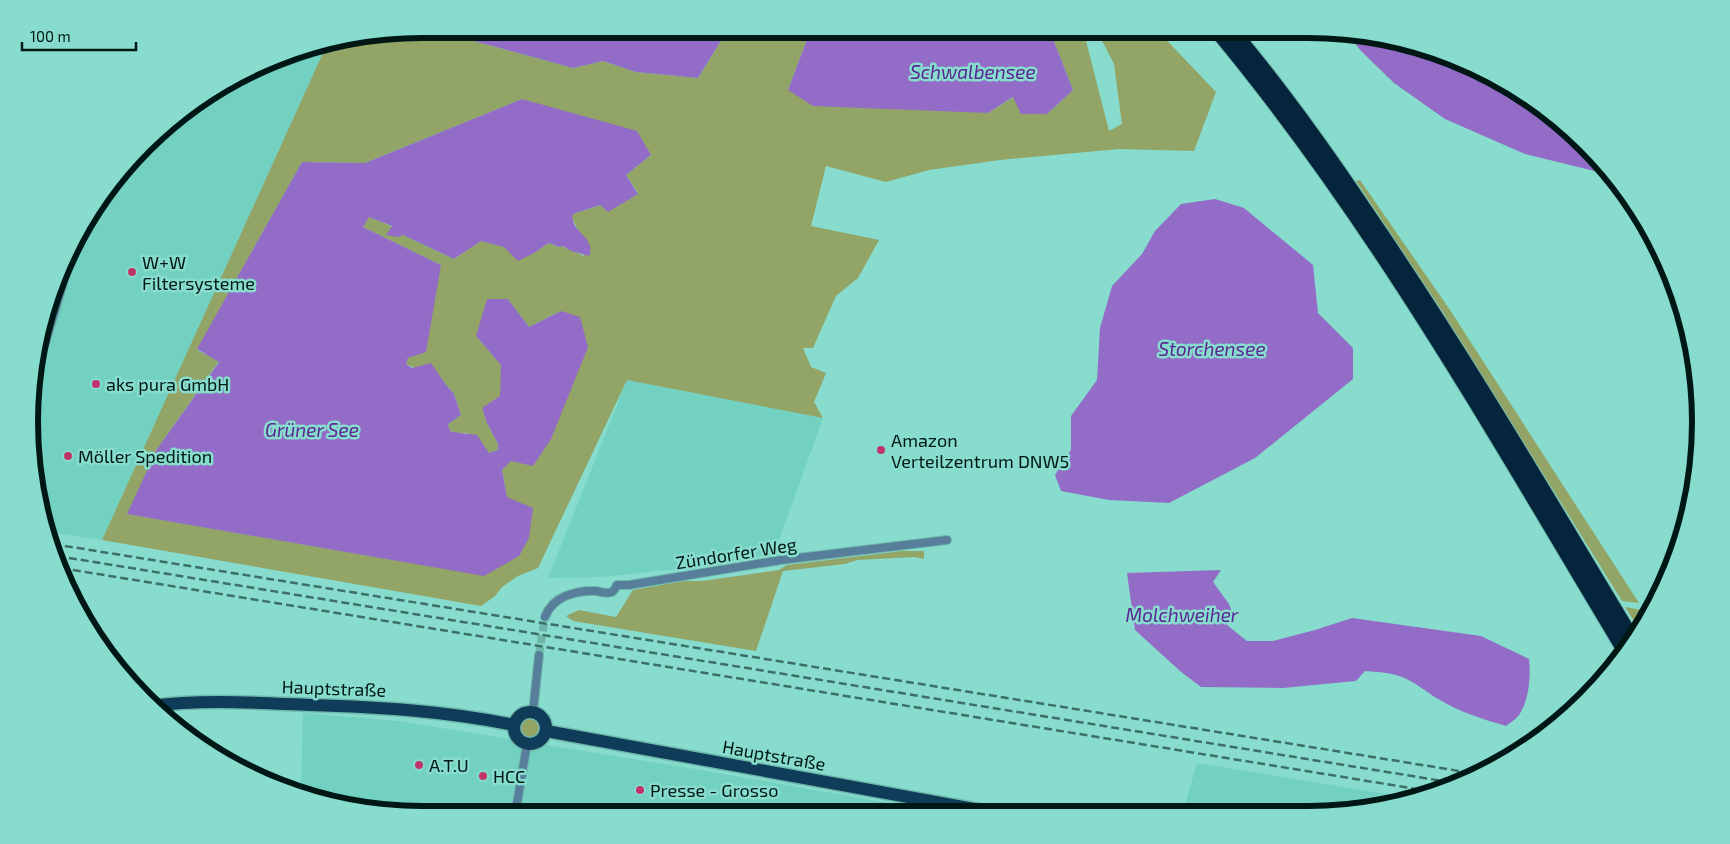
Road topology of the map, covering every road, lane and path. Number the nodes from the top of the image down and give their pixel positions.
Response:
1 (1222, 38) edge
2 (1238, 38) edge
3 (947, 540) dead end
4 (545, 617) tunnel mouth
5 (1630, 633) edge
6 (1621, 645) edge
7 (539, 655) tunnel mouth
8 (162, 705) edge
9 (533, 712) junction
10 (514, 725) junction
11 (546, 731) junction
12 (527, 744) junction
13 (517, 806) edge
14 (958, 806) edge

1 - 6 highway
2 - 5 highway
3 - 4 street, Zündorfer Weg
7 - 9 street
8 - 10 main road, Hauptstraße
9 - 10 main road
9 - 11 main road
10 - 12 main road
11 - 12 main road
11 - 14 main road, Hauptstraße
12 - 13 street

